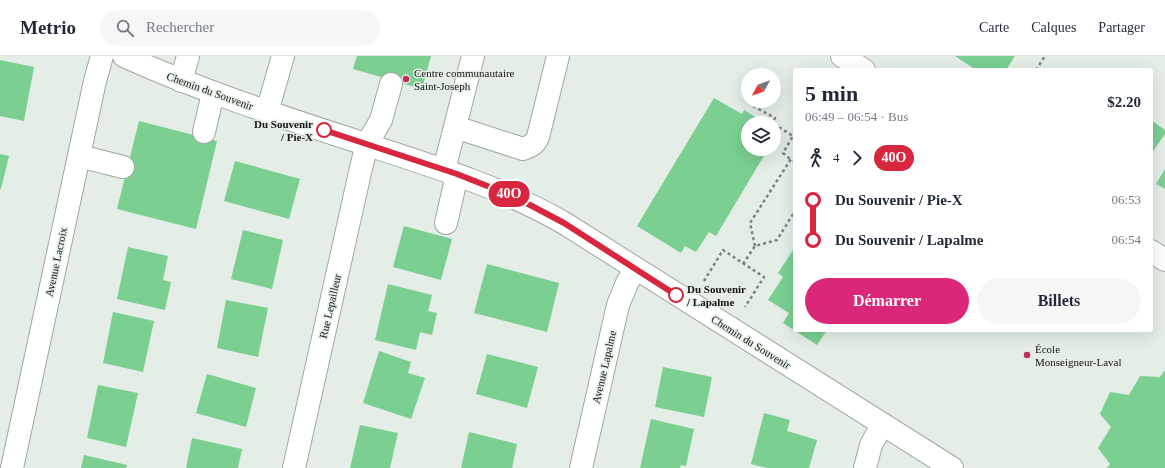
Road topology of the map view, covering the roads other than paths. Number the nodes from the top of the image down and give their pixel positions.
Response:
1 (102, 56) edge
2 (188, 56) edge
3 (283, 56) edge
4 (473, 56) edge
5 (558, 56) edge
6 (842, 56) edge
7 (132, 58) edge
8 (861, 68) edge
9 (181, 81) junction
10 (391, 84) dead end
11 (213, 93) junction
12 (267, 112) junction
13 (455, 127) junction
14 (204, 132) dead end
15 (367, 144) junction
16 (79, 156) junction
17 (123, 167) dead end
18 (451, 172) junction
19 (446, 223) dead end
20 (1153, 252) edge
21 (1165, 260) edge
22 (635, 269) junction
23 (882, 424) junction
24 (12, 468) edge
25 (294, 468) edge
26 (581, 468) edge
27 (865, 468) edge
28 (952, 468) edge

1 - 16 street, Avenue Lacroix
2 - 9 street
3 - 12 street
4 - 13 street
5 - 13 street
6 - 8 street
7 - 9 street, Chemin du Souvenir
9 - 11 street, Chemin du Souvenir
10 - 15 street, Rue Lepailleur
11 - 12 street, Chemin du Souvenir
11 - 14 street
12 - 15 street, Chemin du Souvenir
13 - 18 street
15 - 18 street, Chemin du Souvenir
15 - 25 street, Rue Lepailleur
16 - 17 street
16 - 24 street, Avenue Lacroix
18 - 19 street
18 - 22 street, Chemin du Souvenir
20 - 21 street
22 - 23 street, Chemin du Souvenir
22 - 26 street, Avenue Lapalme
23 - 27 street
23 - 28 street, Chemin du Souvenir

